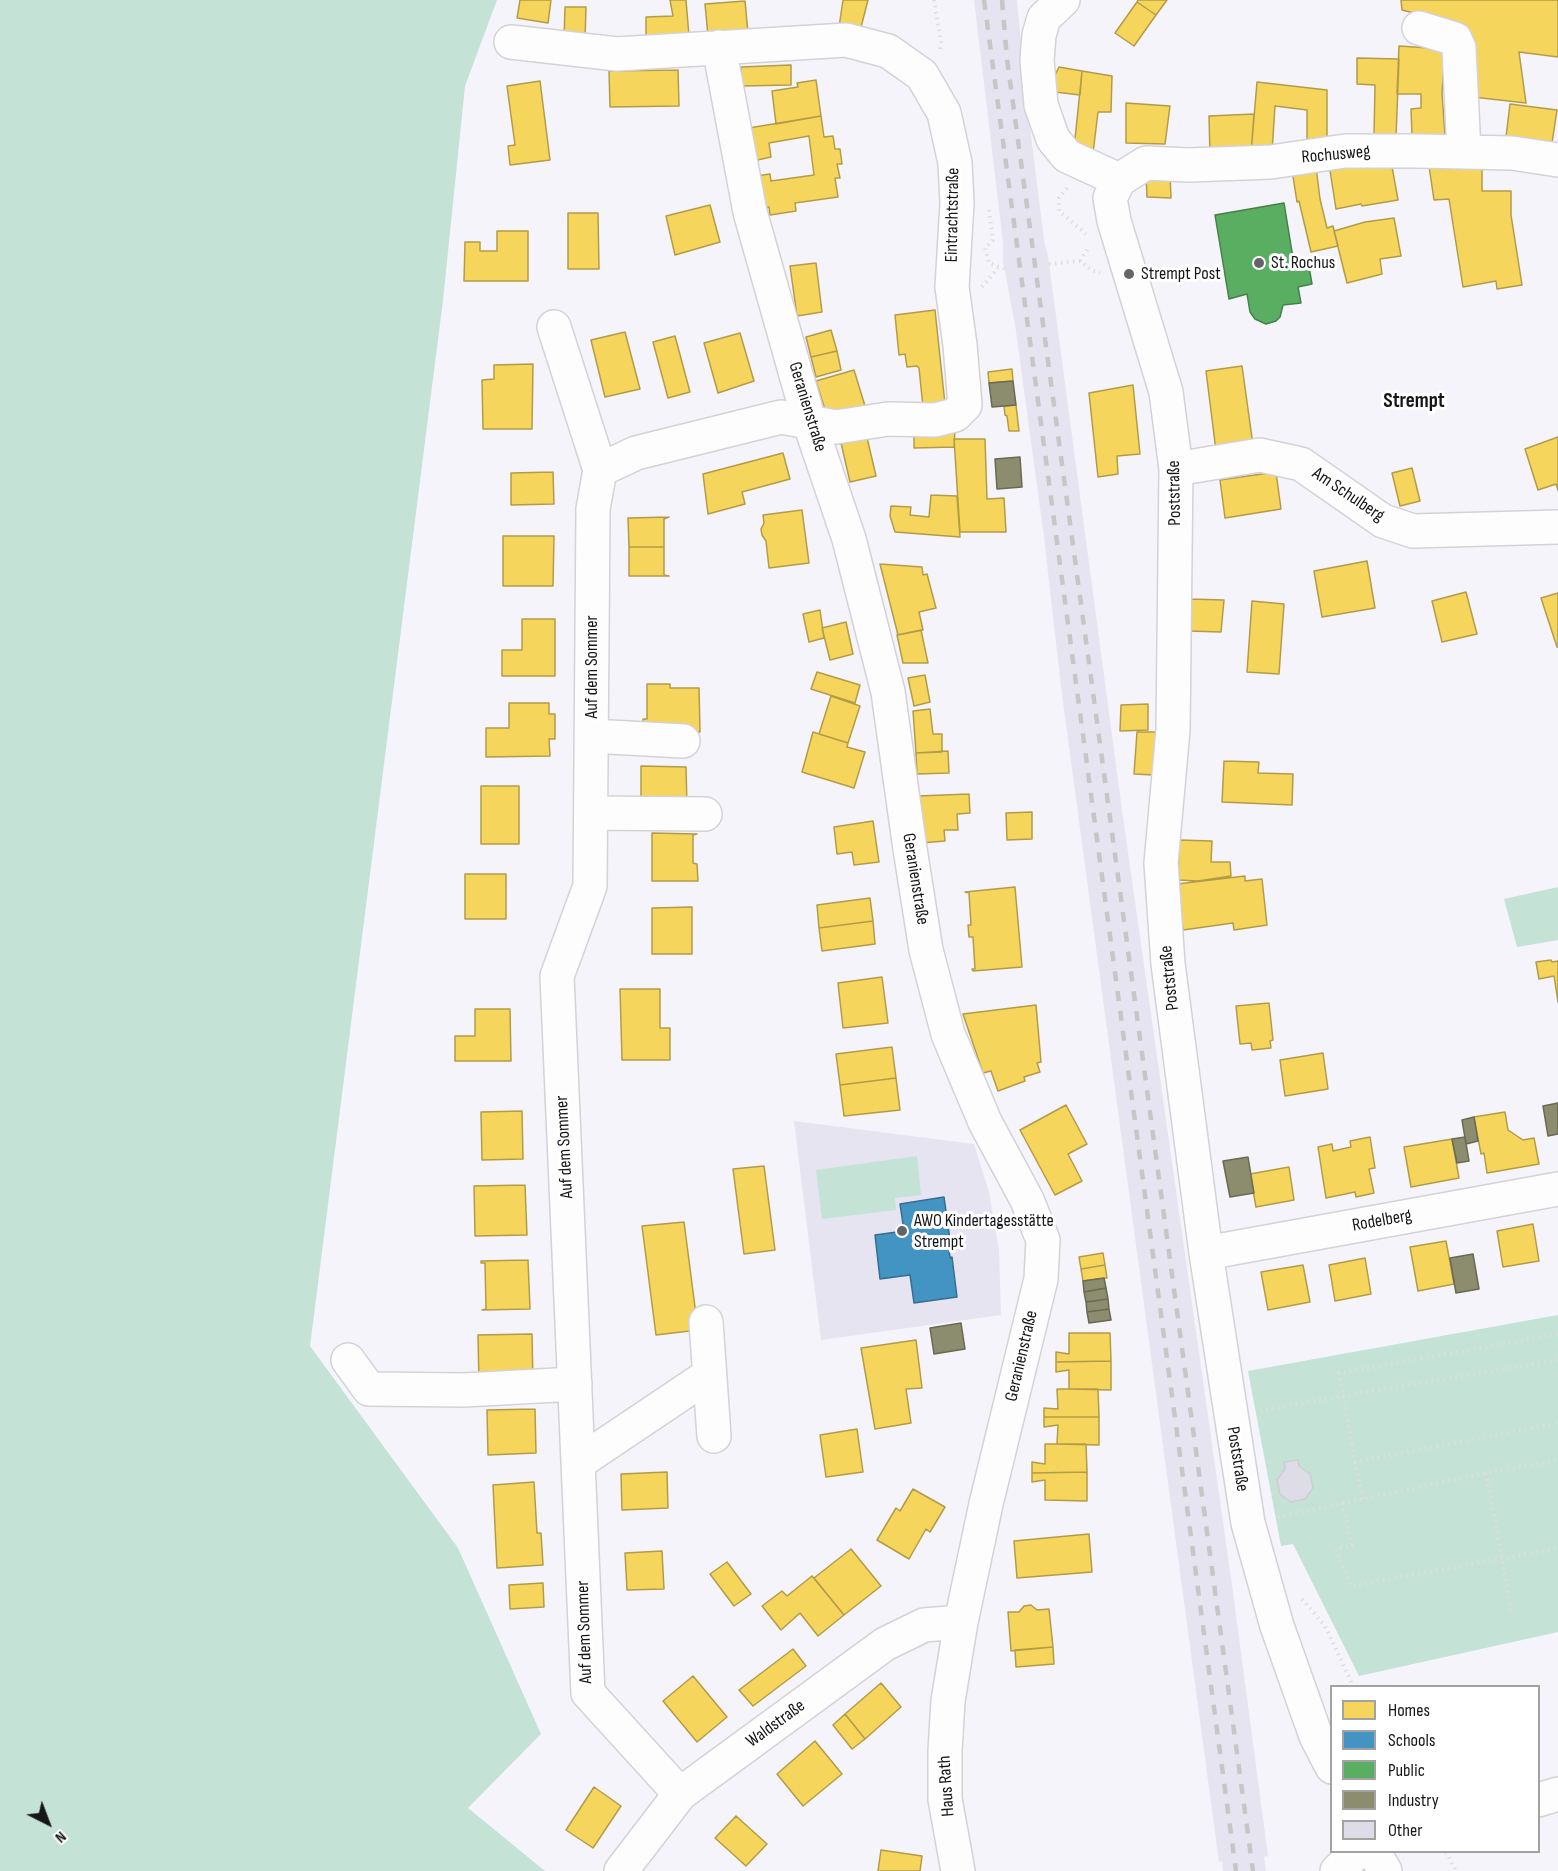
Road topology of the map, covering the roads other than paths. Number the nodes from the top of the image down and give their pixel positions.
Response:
1 (1063, 0) edge
2 (1419, 28) dead end
3 (511, 42) dead end
4 (719, 47) junction
5 (1464, 152) junction
6 (1558, 160) edge
7 (1119, 180) junction
8 (554, 327) dead end
9 (810, 424) junction
10 (1176, 469) junction
11 (600, 470) junction
12 (1558, 528) edge
13 (591, 736) junction
14 (683, 741) dead end
15 (591, 813) junction
16 (705, 814) dead end
17 (1558, 1189) edge
18 (1206, 1253) junction
19 (706, 1322) dead end
20 (348, 1360) dead end
21 (709, 1375) junction
22 (575, 1384) junction
23 (714, 1436) dead end
24 (578, 1463) junction
25 (961, 1622) junction
26 (948, 1701) joint
27 (1330, 1763) edge
28 (680, 1794) junction
29 (1558, 1794) edge
30 (1540, 1800) edge
31 (1355, 1853) edge
32 (1375, 1853) edge
33 (621, 1871) edge
34 (958, 1871) edge
35 (1338, 1871) edge
36 (1385, 1871) edge

1 - 7 street
2 - 5 street
3 - 4 street, Eintrachtstraße
4 - 9 street, Geranienstraße
4 - 9 street, Eintrachtstraße
5 - 6 street, Rochusweg
5 - 7 street, Rochusweg
7 - 10 street, Poststraße
8 - 11 street, Auf dem Sommer
9 - 11 street
9 - 25 street, Geranienstraße
10 - 12 street, Am Schulberg
10 - 18 street, Poststraße
11 - 13 street, Auf dem Sommer
13 - 14 street
13 - 15 street, Auf dem Sommer
15 - 16 street
15 - 22 street, Auf dem Sommer
17 - 18 street, Rodelberg
18 - 27 street, Poststraße
19 - 21 street
20 - 22 street
21 - 23 street
21 - 24 street
22 - 24 street, Auf dem Sommer
24 - 28 street, Auf dem Sommer
25 - 26 street, Geranienstraße
25 - 28 street, Waldstraße
26 - 34 street, Haus Rath
28 - 33 street, Waldstraße
29 - 30 street
31 - 35 street
32 - 36 street

